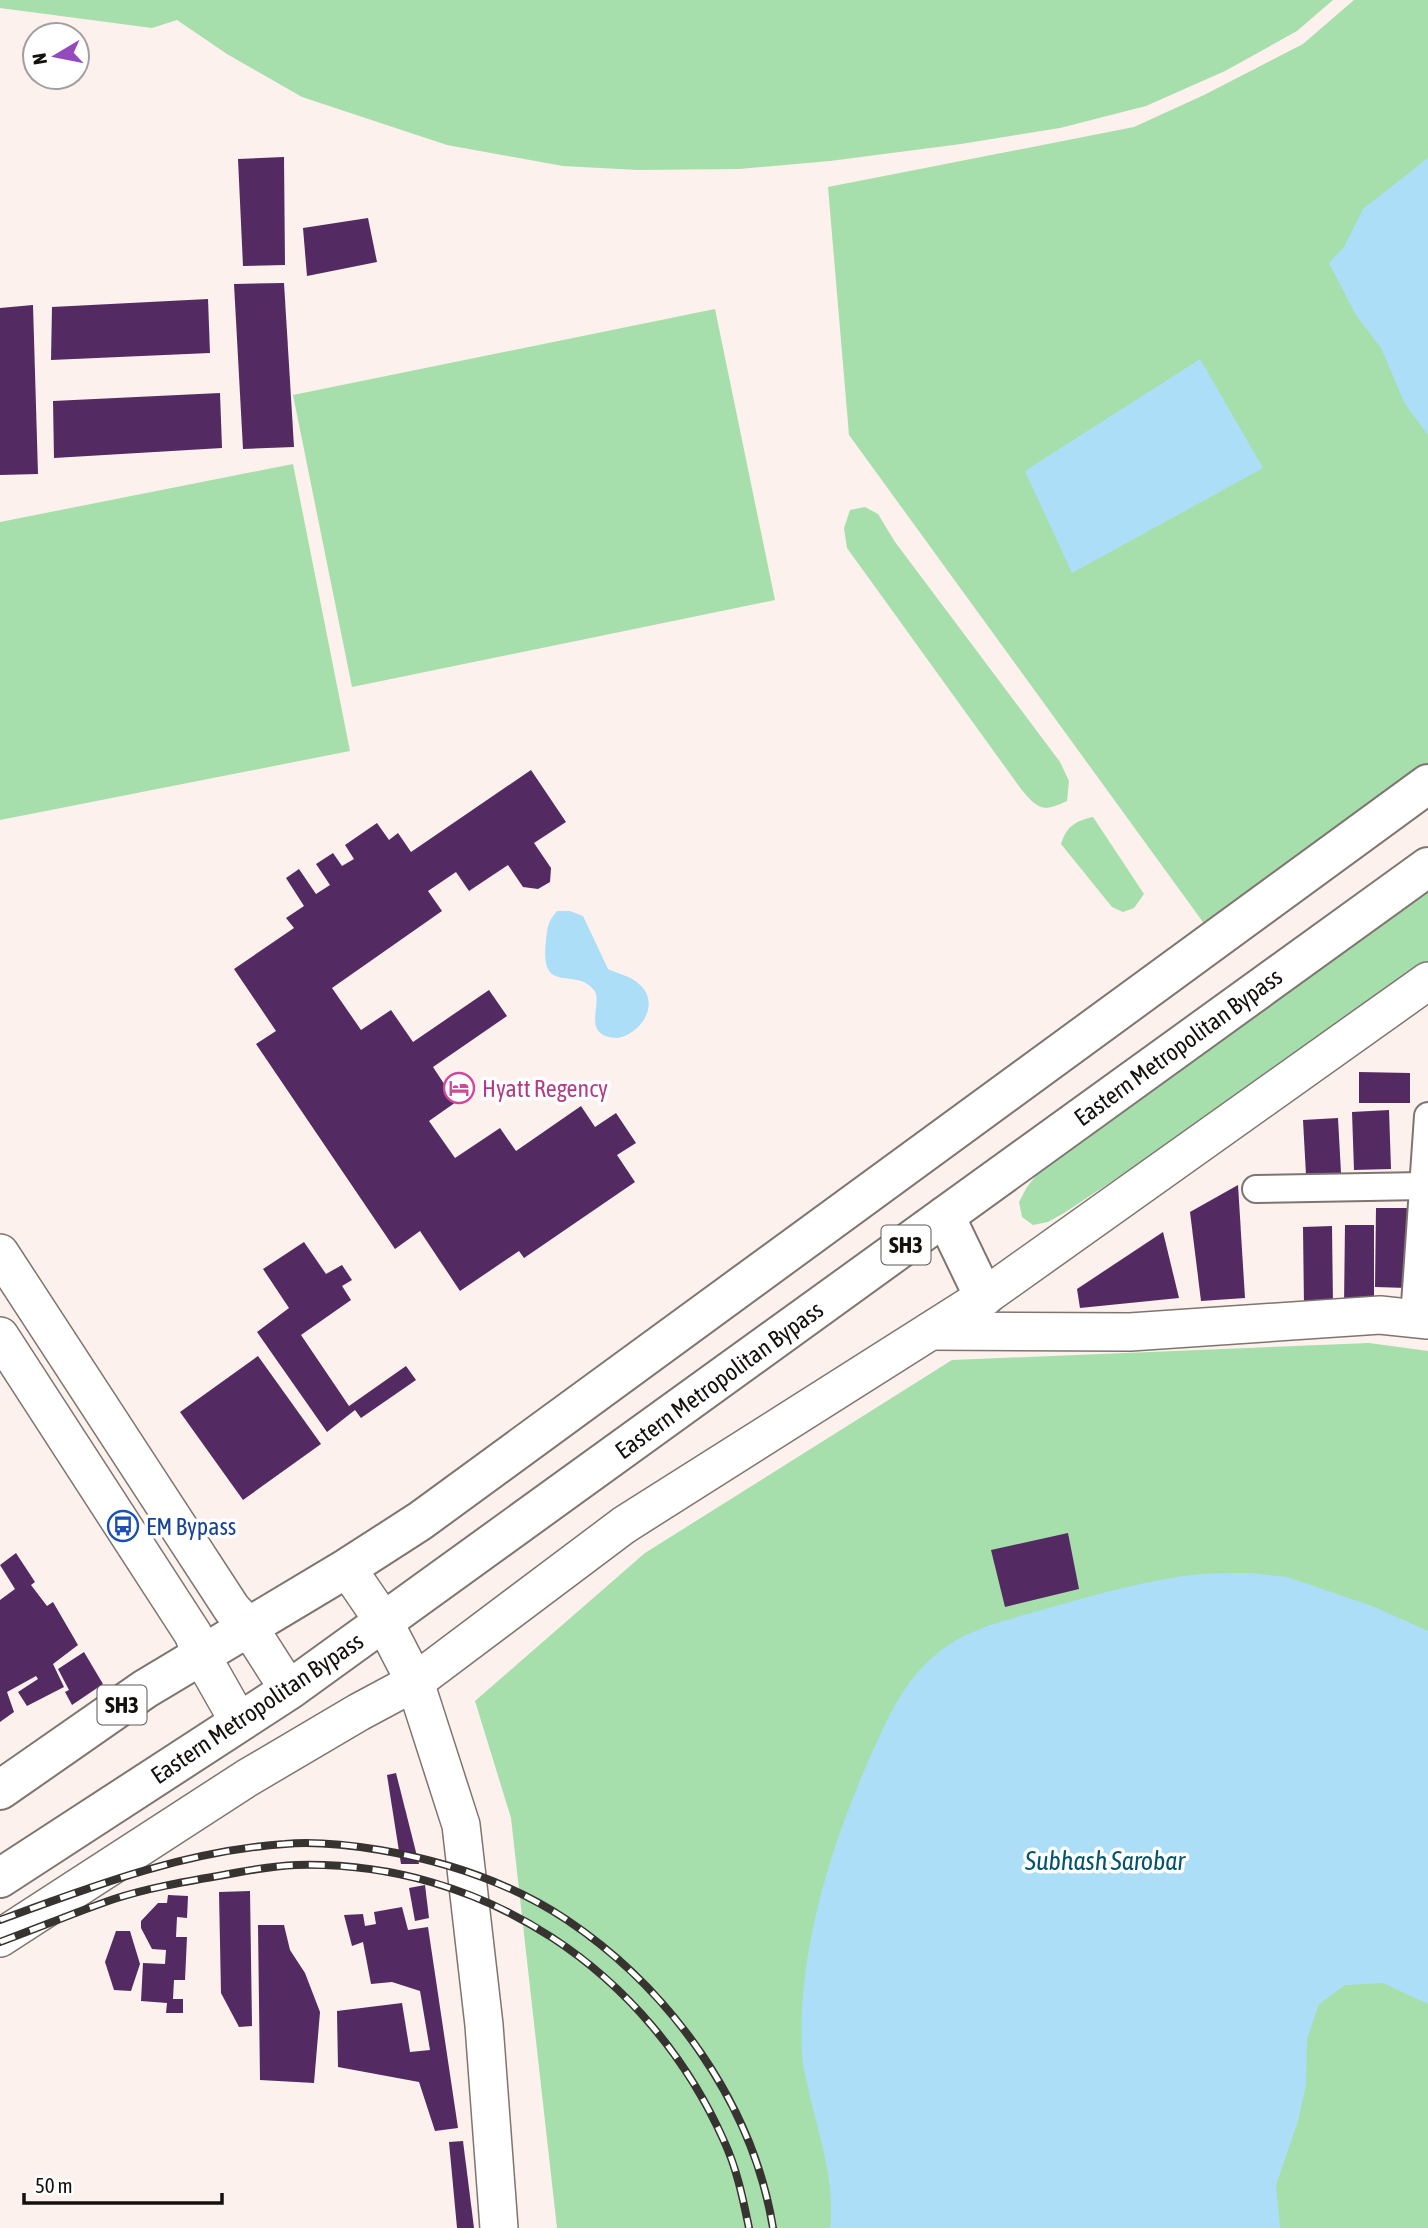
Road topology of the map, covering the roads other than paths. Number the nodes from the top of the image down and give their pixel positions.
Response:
1 (1428, 784) edge
2 (1428, 867) edge
3 (1428, 981) edge
4 (1428, 1116) edge
5 (1423, 1186) junction
6 (1256, 1189) dead end
7 (945, 1216) junction
8 (0, 1253) edge
9 (984, 1297) junction
10 (1421, 1319) edge
11 (931, 1331) junction
12 (0, 1336) edge
13 (347, 1568) junction
14 (384, 1622) junction
15 (248, 1626) junction
16 (201, 1655) junction
17 (415, 1682) junction
18 (289, 1690) junction
19 (239, 1723) junction
20 (0, 1790) edge
21 (0, 1878) edge
22 (0, 1938) edge
23 (499, 2228) edge

1 - 13 main road, SH3
2 - 7 main road, Eastern Metropolitan Bypass / SH3
3 - 9 street
4 - 5 street
5 - 6 street
5 - 10 street
7 - 9 main road
7 - 14 main road, Eastern Metropolitan Bypass / SH3
8 - 15 street
9 - 11 street
10 - 11 street
11 - 17 street
12 - 16 street
13 - 14 street
13 - 15 main road, SH3
14 - 17 street
14 - 18 main road, Eastern Metropolitan Bypass / SH3
15 - 16 main road, SH3
15 - 18 street
16 - 19 street
16 - 20 main road, SH3
17 - 22 street
17 - 23 street
18 - 19 main road, Eastern Metropolitan Bypass / SH3
19 - 21 main road, Eastern Metropolitan Bypass / SH3

